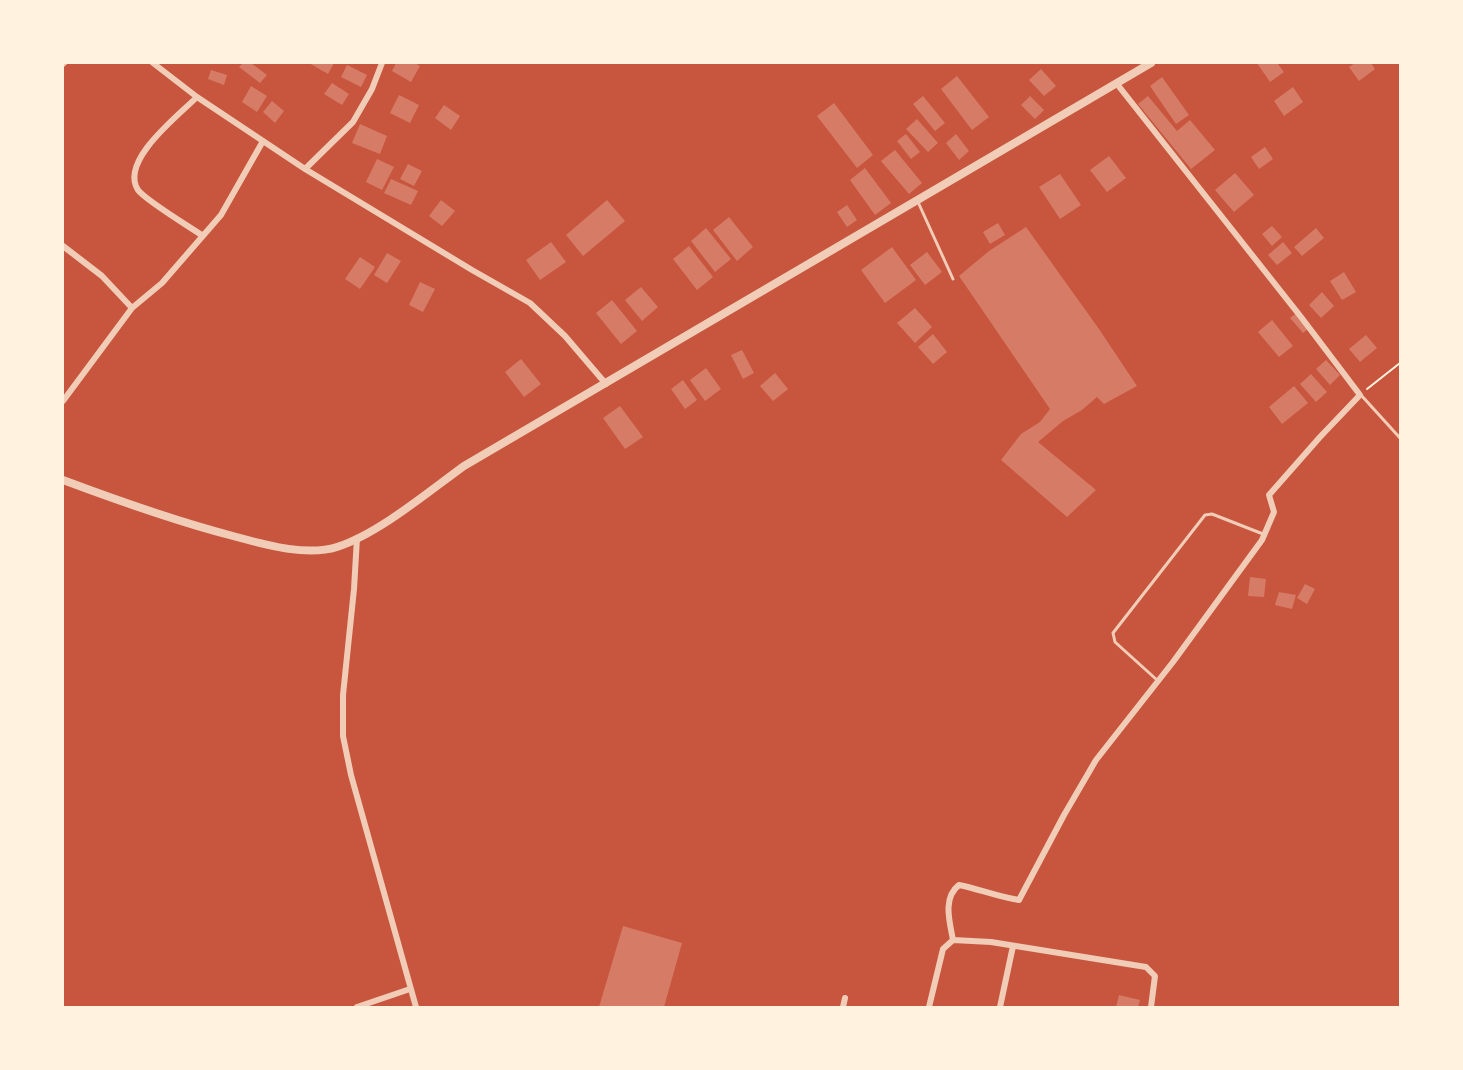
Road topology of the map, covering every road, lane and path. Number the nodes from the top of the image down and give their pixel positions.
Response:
1 (153, 63) edge
2 (381, 63) edge
3 (1151, 63) edge
4 (1117, 84) junction
5 (197, 97) junction
6 (263, 141) junction
7 (305, 169) junction
8 (917, 201) junction
9 (203, 236) junction
10 (63, 246) edge
11 (953, 279) dead end
12 (132, 308) junction
13 (1400, 363) edge
14 (606, 384) junction
15 (1360, 395) junction
16 (63, 401) edge
17 (1400, 438) edge
18 (63, 480) edge
19 (1264, 535) junction
20 (357, 538) junction
21 (1159, 681) junction
22 (953, 940) junction
23 (1013, 946) junction
24 (410, 989) junction
25 (845, 998) dead end
26 (357, 1007) edge
27 (416, 1007) edge
28 (843, 1007) edge
29 (929, 1007) edge
30 (1000, 1007) edge
31 (1151, 1007) edge

1 - 5 street
2 - 7 street
3 - 4 street
4 - 8 street
4 - 15 street
5 - 6 street
5 - 9 street
6 - 7 street
6 - 9 street
7 - 14 street
8 - 11 lane
8 - 14 street
9 - 12 street
10 - 12 street
12 - 16 street
13 - 15 path
14 - 20 street
15 - 17 lane
15 - 19 street
18 - 20 street
19 - 21 street
19 - 21 lane
20 - 24 street
21 - 22 street
22 - 23 street
22 - 29 street
23 - 30 street
23 - 31 street
24 - 26 street
24 - 27 street
25 - 28 street

